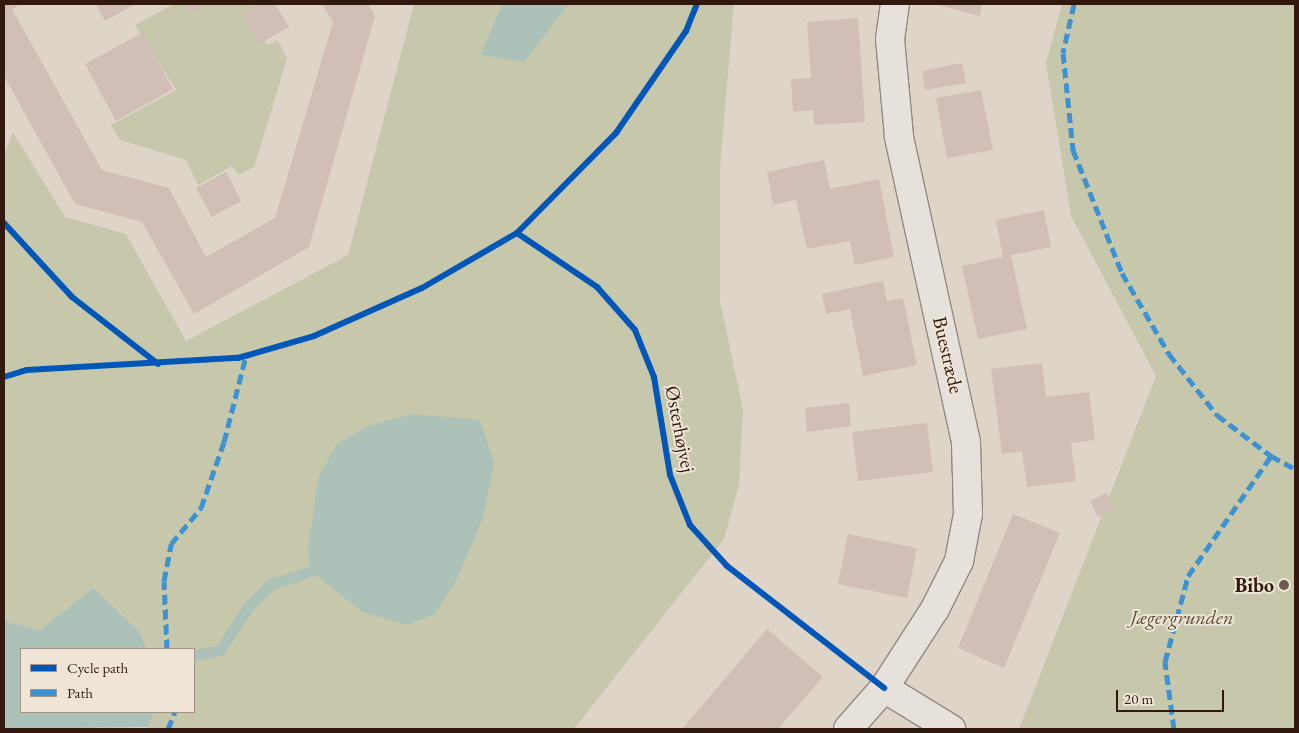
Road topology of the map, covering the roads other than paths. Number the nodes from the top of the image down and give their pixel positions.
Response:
1 (895, 4) edge
2 (884, 688) junction
3 (848, 729) edge
4 (951, 729) edge

1 - 2 street, Buestræde
2 - 3 street
2 - 4 street

